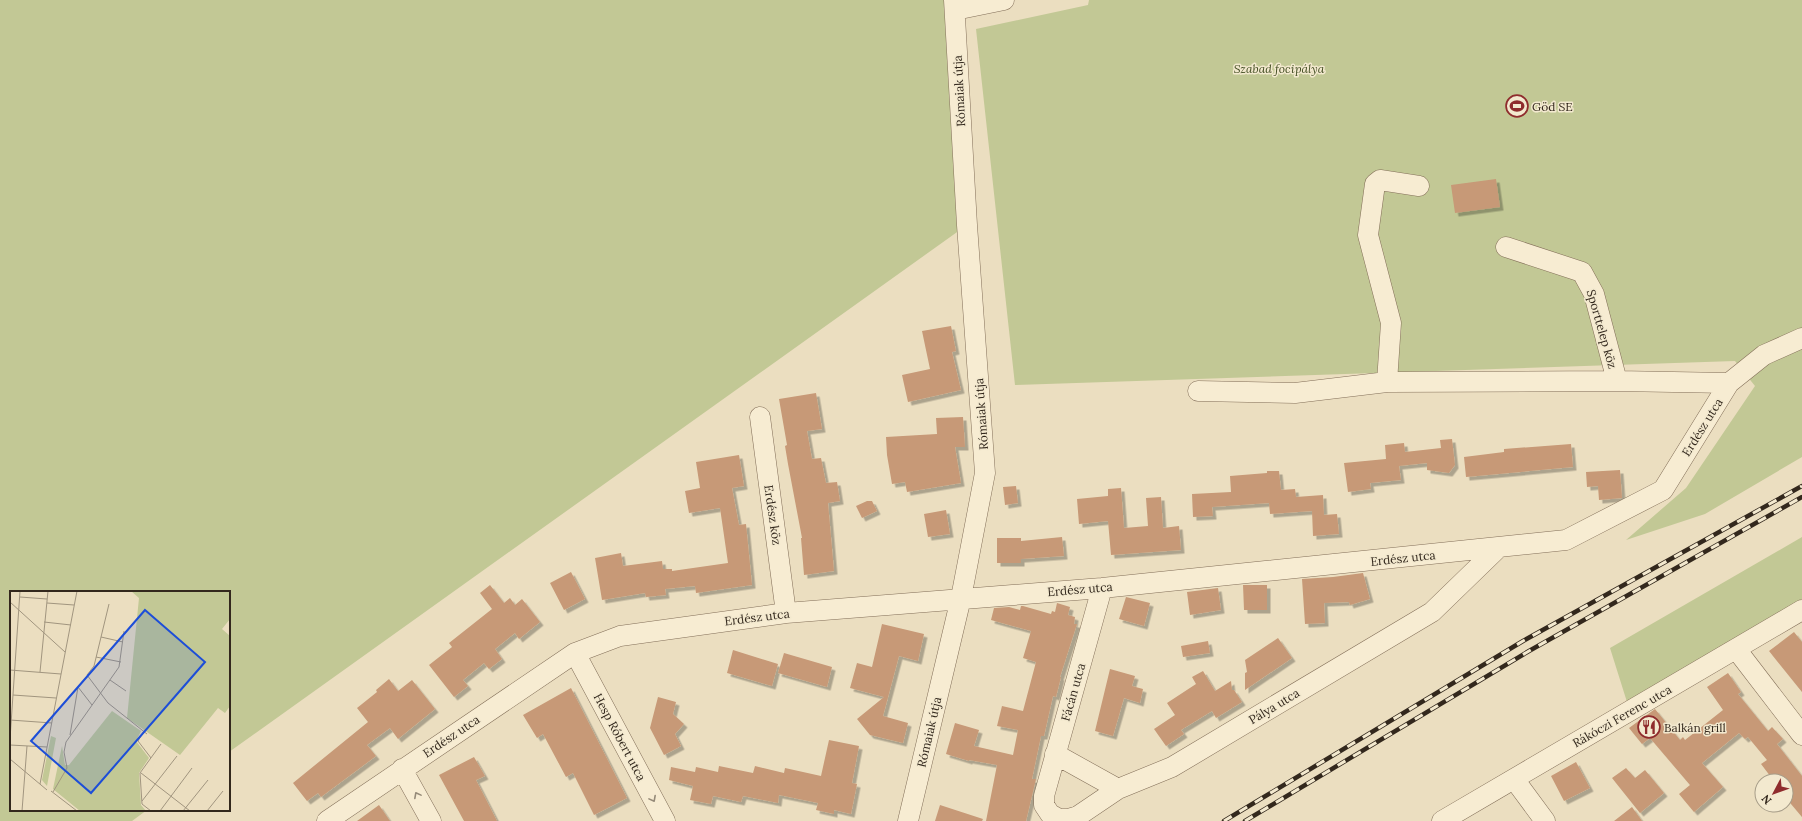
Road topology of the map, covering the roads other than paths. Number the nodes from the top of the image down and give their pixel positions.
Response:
1 (1004, 0) edge
2 (955, 5) edge
3 (1419, 186) dead end
4 (1506, 247) dead end
5 (1802, 338) edge
6 (1617, 380) junction
7 (1387, 382) junction
8 (1729, 383) junction
9 (1198, 391) dead end
10 (760, 417) dead end
11 (1497, 549) junction
12 (1102, 588) junction
13 (961, 598) junction
14 (1802, 610) edge
15 (786, 613) junction
16 (1736, 648) junction
17 (575, 653) junction
18 (1802, 735) edge
19 (1055, 754) junction
20 (402, 769) junction
21 (1514, 779) junction
22 (1118, 788) junction
23 (1044, 796) joint
24 (327, 821) edge
25 (431, 821) edge
26 (665, 821) edge
27 (908, 821) edge
28 (1442, 821) edge
29 (1545, 821) edge

1 - 2 street
2 - 13 street, Rómaiak útja
3 - 7 street
4 - 6 street, Sporttelep köz
5 - 8 street, Erdész utca
6 - 7 street
6 - 8 street, Sporttelep köz
7 - 9 street
8 - 11 street, Erdész utca
10 - 15 street, Erdész köz
11 - 12 street, Erdész utca
11 - 22 street, Pálya utca
12 - 13 street, Erdész utca
12 - 19 street, Fácán utca
13 - 15 street, Erdész utca
13 - 27 street, Rómaiak útja
14 - 16 street, Rákóczi Ferenc utca
15 - 17 street, Erdész utca
16 - 18 street
16 - 21 street, Rákóczi Ferenc utca
17 - 20 street, Erdész utca
17 -> 26 street, Hesp Róbert utca
19 - 22 street
19 - 23 street, Fácán utca
20 - 24 street, Erdész utca
25 -> 20 street
21 - 28 street, Rákóczi Ferenc utca
21 - 29 street
22 - 23 street, Pálya utca

